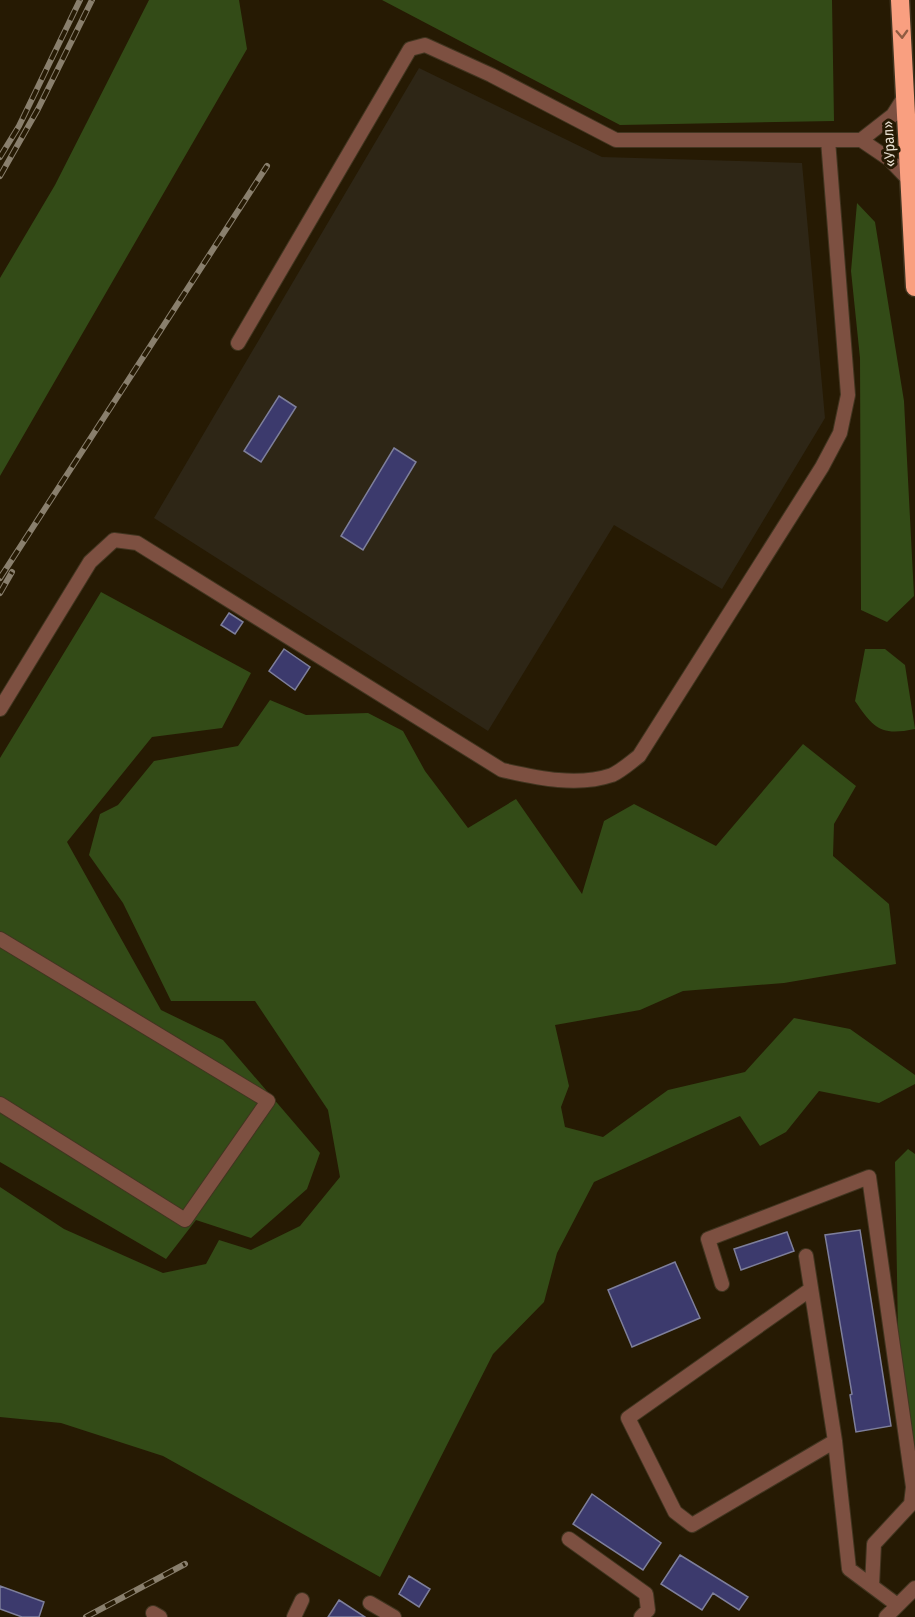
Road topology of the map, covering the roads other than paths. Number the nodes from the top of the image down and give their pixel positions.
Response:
1 (900, 0) edge
2 (905, 96) junction
3 (828, 140) junction
4 (861, 141) junction
5 (909, 180) junction
6 (915, 287) edge
7 (238, 343) dead end
8 (0, 709) edge
9 (0, 939) edge
10 (0, 1104) edge
11 (806, 1256) dead end
12 (722, 1284) dead end
13 (811, 1289) junction
14 (835, 1441) junction
15 (569, 1539) dead end
16 (872, 1586) junction
17 (915, 1588) edge
18 (302, 1600) dead end
19 (370, 1603) dead end
20 (896, 1604) junction
21 (294, 1617) edge
22 (394, 1617) edge
23 (641, 1617) edge
24 (886, 1617) edge

1 -> 2 highway, «Урал»
2 - 4 street
2 - 5 highway, «Урал»
3 - 4 street
3 - 7 street
3 - 8 street
4 - 5 street
5 - 6 highway, «Урал»
9 - 10 street
11 - 13 street
12 - 16 street
13 - 14 street
13 - 14 street
14 - 16 street
15 - 23 street
16 - 20 street
17 - 20 street
18 - 21 street
19 - 22 street
20 - 24 street

